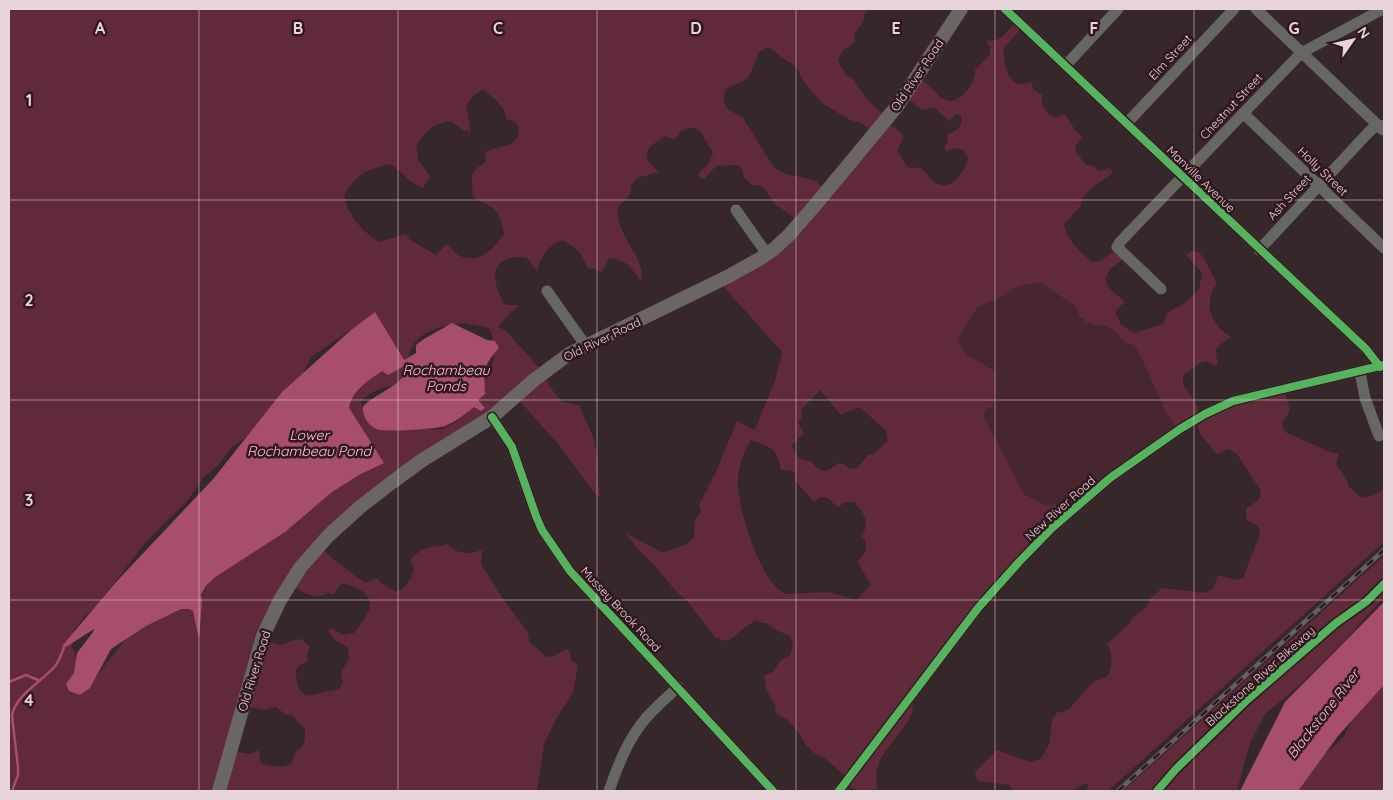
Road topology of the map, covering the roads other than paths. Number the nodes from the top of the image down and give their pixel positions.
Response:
1 (961, 9) edge
2 (1005, 9) edge
3 (1118, 9) edge
4 (1234, 9) edge
5 (1256, 9) edge
6 (1381, 9) edge
7 (1301, 53) junction
8 (1065, 66) junction
9 (1243, 113) junction
10 (1127, 123) junction
11 (1383, 128) edge
12 (1183, 177) junction
13 (1319, 186) junction
14 (736, 210) dead end
15 (1384, 248) edge
16 (1259, 250) junction
17 (767, 254) junction
18 (1161, 290) dead end
19 (548, 291) dead end
20 (586, 346) junction
21 (1382, 366) edge
22 (1360, 372) junction
23 (492, 417) junction
24 (1379, 436) dead end
25 (678, 687) junction
26 (219, 791) edge
27 (609, 791) edge
28 (773, 791) edge
29 (839, 791) edge

1 - 17 main road, Old River Road
2 - 8 street, Manville Avenue
3 - 8 street
4 - 10 street, Elm Street
5 - 7 street
6 - 7 street, Chestnut Street
7 - 9 street, Chestnut Street
7 - 11 street
8 - 10 street, Manville Avenue
9 - 12 street, Chestnut Street
9 - 13 street, Holly Street
10 - 12 street, Manville Avenue
11 - 13 street, Ash Street
12 - 16 street, Manville Avenue
12 - 18 street, Chestnut Street
13 - 15 street, Holly Street
13 - 16 street, Ash Street
14 - 17 street
16 - 21 street, Manville Avenue
17 - 20 main road, Old River Road
19 - 20 street
20 - 23 main road, Old River Road
21 - 22 street, New River Road
22 - 24 street
22 - 29 street, New River Road
23 - 25 street, Mussey Brook Road
23 - 26 main road, Old River Road
25 - 27 street
25 - 28 street, Mussey Brook Road

